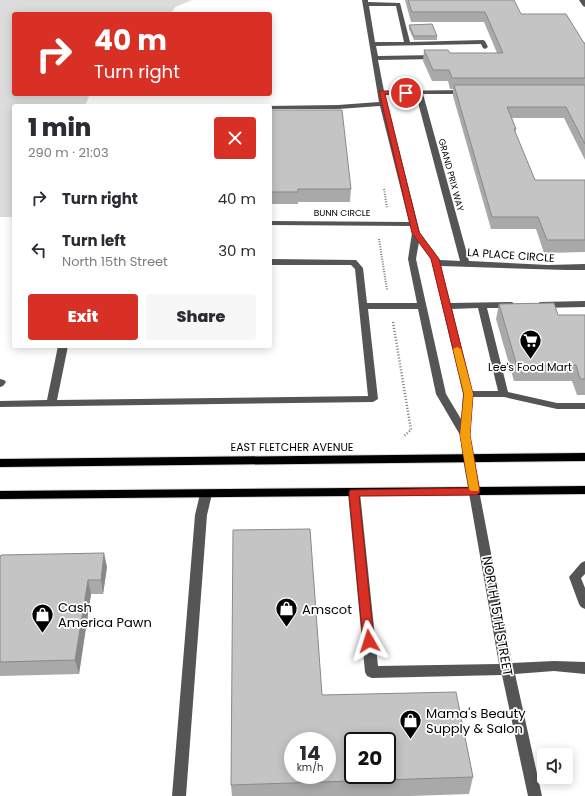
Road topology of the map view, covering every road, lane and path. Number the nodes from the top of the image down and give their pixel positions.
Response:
1 (582, 0) edge
2 (366, 5) edge
3 (585, 5) edge
4 (375, 11) dead end
5 (391, 11) dead end
6 (400, 11) junction
7 (373, 44) junction
8 (408, 44) junction
9 (487, 51) edge
10 (443, 57) edge
11 (375, 58) junction
12 (475, 92) edge
13 (381, 93) junction
14 (419, 93) junction
15 (383, 104) junction
16 (272, 107) edge
17 (272, 223) edge
18 (415, 228) junction
19 (378, 237) dead end
20 (272, 262) edge
21 (465, 262) junction
22 (436, 263) junction
23 (585, 267) edge
24 (585, 304) edge
25 (363, 306) junction
26 (390, 306) junction
27 (422, 306) junction
28 (446, 306) junction
29 (482, 306) junction
30 (63, 348) edge
31 (468, 394) junction
32 (504, 394) junction
33 (0, 404) edge
34 (51, 404) junction
35 (585, 406) edge
36 (465, 435) junction
37 (403, 437) dead end
38 (585, 457) edge
39 (468, 459) junction
40 (0, 463) edge
41 (585, 490) edge
42 (475, 492) junction
43 (354, 493) junction
44 (206, 494) junction
45 (1, 496) edge
46 (585, 566) edge
47 (585, 604) edge
48 (585, 668) edge
49 (507, 670) junction
50 (179, 796) edge
51 (536, 796) edge

1 - 3 street
2 - 4 street
2 - 6 street
2 - 7 street, NORTH 15TH STREET
5 - 6 street
6 - 8 street
7 - 8 street
7 - 11 street, NORTH 15TH STREET
8 - 9 street
10 - 11 street
11 - 13 street, NORTH 15TH STREET
12 - 14 street
13 - 14 street
13 - 15 street, NORTH 15TH STREET
14 - 21 street, GRAND PRIX WAY
15 - 16 street
15 - 18 street, NORTH 15TH STREET
17 - 18 street, BUNN CIRCLE
18 - 22 street, NORTH 15TH STREET
18 - 27 street, NORTH 15TH STREET
19 - 26 path
20 - 25 street
21 - 22 street, LA PLACE CIRCLE
21 - 23 street, LA PLACE CIRCLE
22 - 28 street, NORTH 15TH STREET
24 - 29 street
25 - 26 street
25 - 34 street
26 - 27 street
26 - 37 path
27 - 36 street, NORTH 15TH STREET
28 - 29 street
28 - 31 street, NORTH 15TH STREET
29 - 32 street
30 - 34 street
31 - 32 street
31 - 36 street, NORTH 15TH STREET
32 - 35 street
33 - 34 street
36 - 39 street, NORTH 15TH STREET
38 - 39 main road, EAST FLETCHER AVENUE
39 - 40 main road, EAST FLETCHER AVENUE
39 - 42 street, NORTH 15TH STREET
41 - 42 main road
42 - 43 main road
42 - 49 street, NORTH 15TH STREET
43 - 44 main road
43 - 49 street
44 - 45 main road
44 - 50 street
46 - 47 street
48 - 49 street
49 - 51 street, NORTH 15TH STREET

